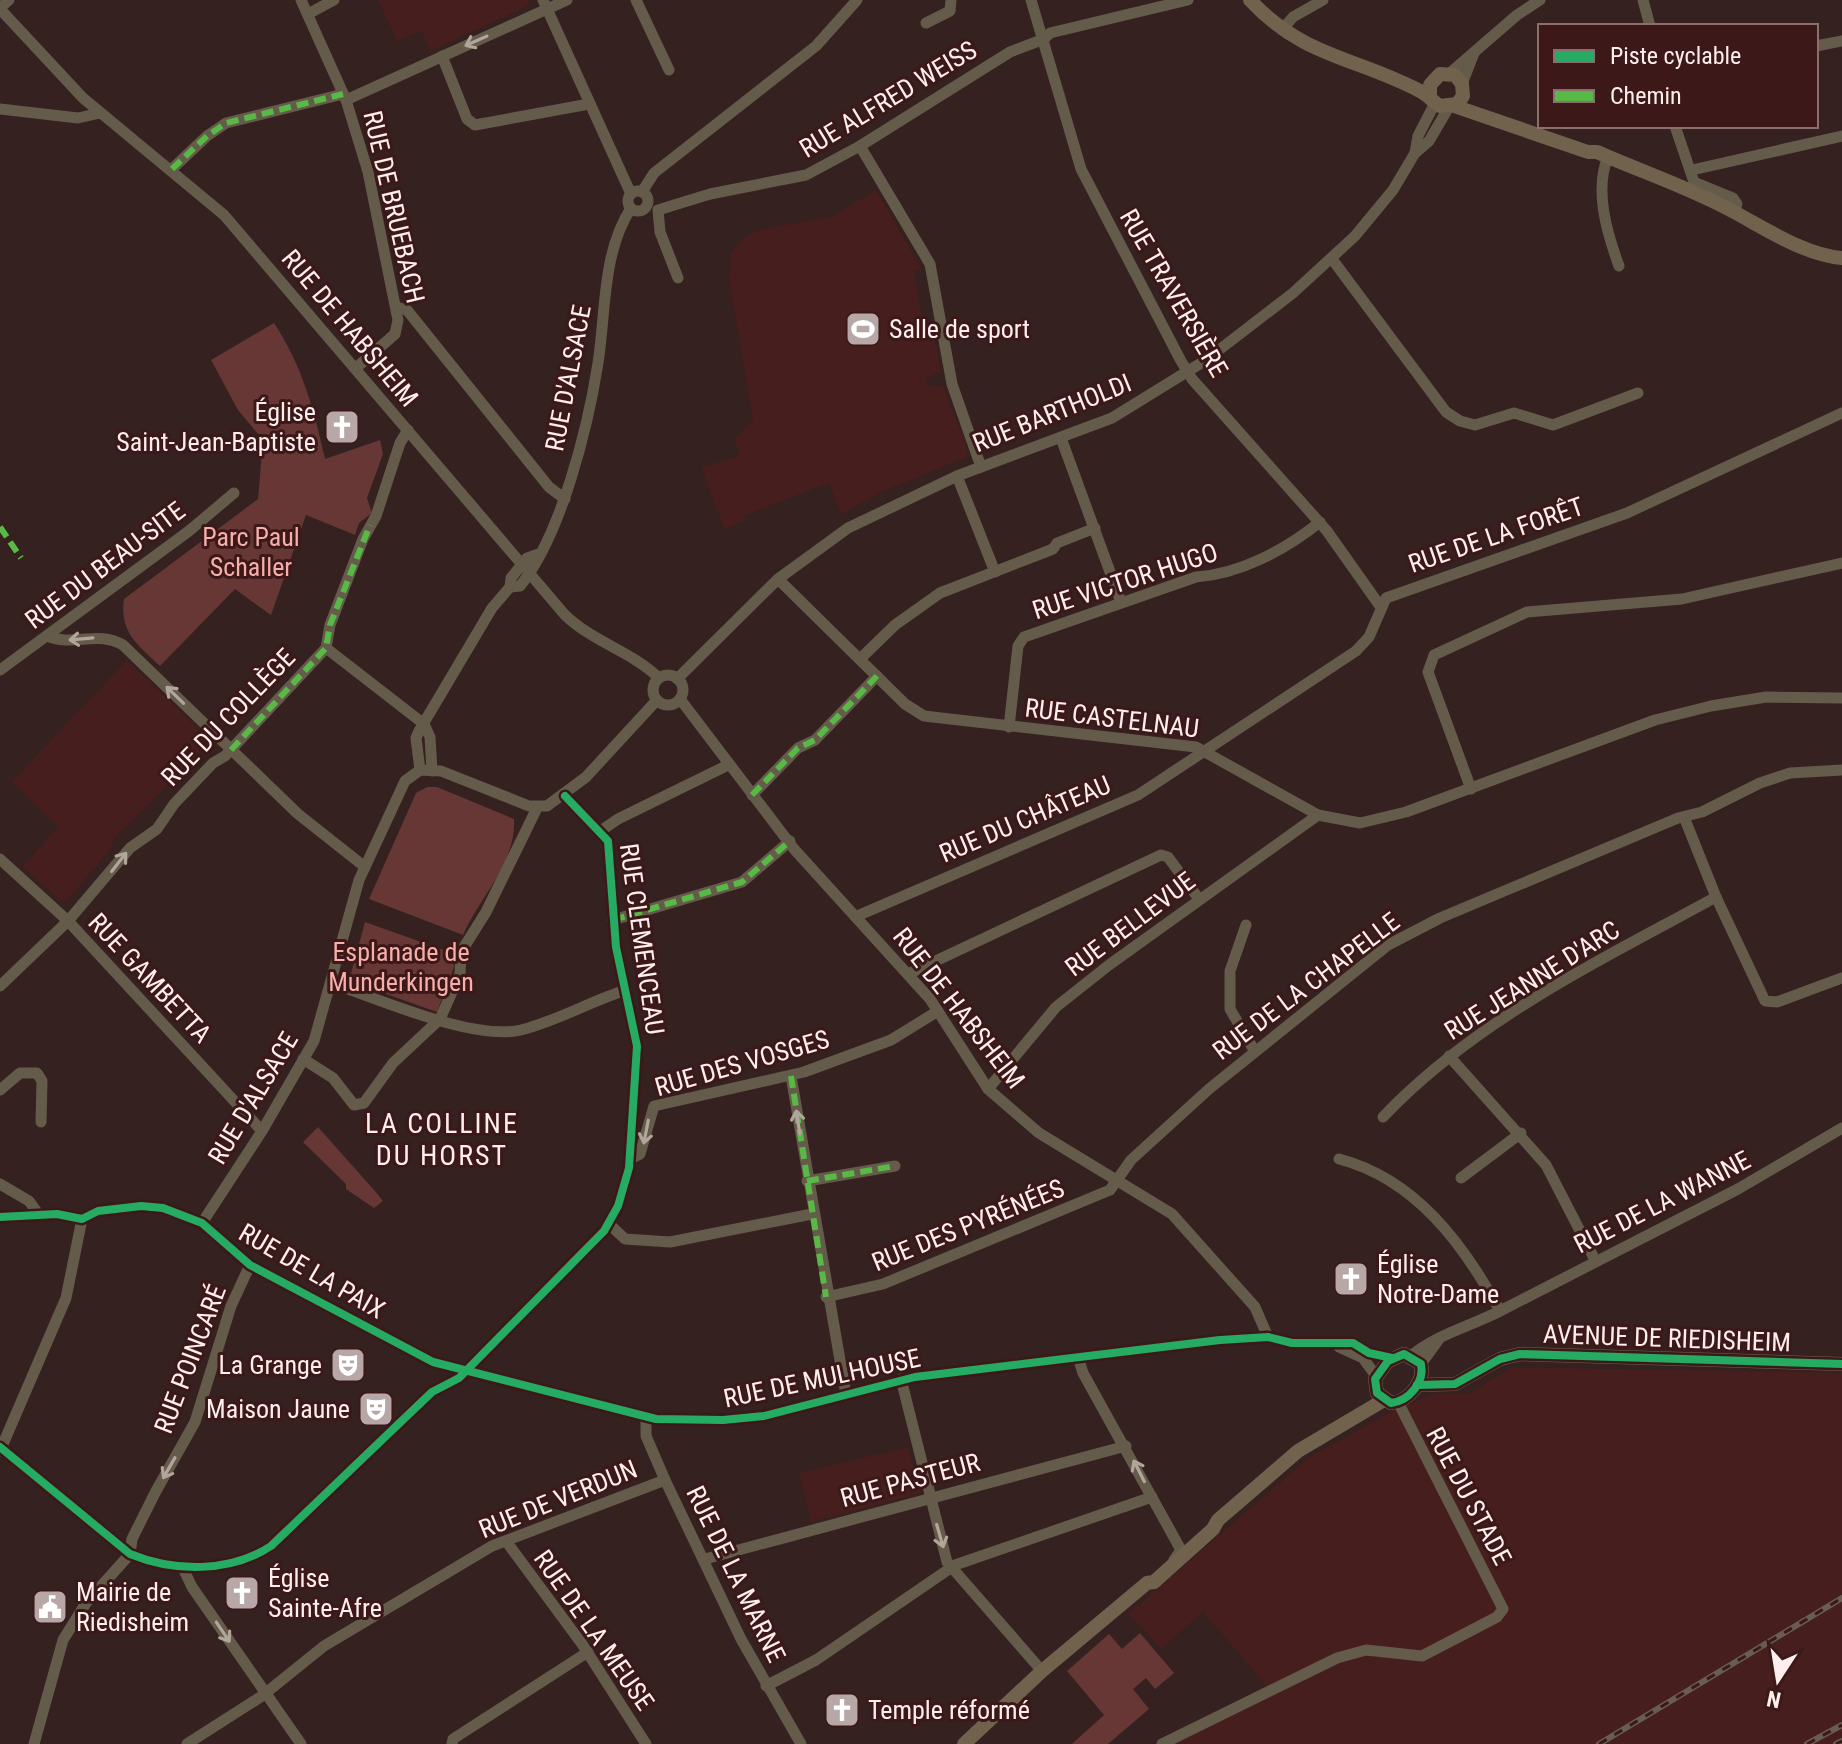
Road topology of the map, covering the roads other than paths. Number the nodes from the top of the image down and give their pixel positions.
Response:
1 (9, 0) edge
2 (301, 0) edge
3 (334, 0) edge
4 (567, 0) edge
5 (636, 0) edge
6 (857, 0) edge
7 (951, 0) edge
8 (1031, 0) edge
9 (1188, 0) edge
10 (1250, 0) edge
11 (1323, 0) edge
12 (1540, 0) edge
13 (1643, 0) edge
14 (545, 4) edge
15 (0, 8) edge
16 (308, 14) junction
17 (926, 23) dead end
18 (1649, 24) edge
19 (1282, 30) junction
20 (1044, 39) junction
21 (1842, 41) edge
22 (1818, 46) edge
23 (1475, 52) junction
24 (442, 56) junction
25 (669, 70) dead end
26 (1374, 72) junction
27 (1450, 73) junction
28 (1432, 81) junction
29 (1463, 88) junction
30 (344, 97) junction
31 (1442, 103) junction
32 (589, 104) junction
33 (0, 109) edge
34 (100, 113) junction
35 (1538, 125) edge
36 (1547, 128) edge
37 (1676, 128) edge
38 (1842, 136) edge
39 (860, 146) junction
40 (1602, 154) junction
41 (172, 169) junction
42 (1692, 170) junction
43 (636, 193) junction
44 (631, 208) junction
45 (653, 208) junction
46 (1734, 212) junction
47 (1842, 256) edge
48 (1332, 259) junction
49 (1619, 266) dead end
50 (678, 278) dead end
51 (396, 307) junction
52 (356, 368) junction
53 (1188, 372) junction
54 (1638, 393) dead end
55 (1842, 413) edge
56 (408, 430) junction
57 (1061, 438) junction
58 (981, 467) junction
59 (957, 476) junction
60 (234, 493) dead end
61 (565, 499) junction
62 (1320, 522) junction
63 (1095, 528) junction
64 (1842, 563) edge
65 (526, 569) junction
66 (995, 572) junction
67 (778, 579) junction
68 (1121, 602) junction
69 (1380, 606) junction
70 (47, 636) junction
71 (326, 648) junction
72 (860, 659) junction
73 (0, 670) edge
74 (877, 676) junction
75 (659, 678) junction
76 (677, 679) junction
77 (1842, 698) edge
78 (680, 699) junction
79 (657, 700) junction
80 (424, 724) junction
81 (1009, 727) junction
82 (231, 750) junction
83 (1204, 750) junction
84 (728, 765) junction
85 (426, 770) junction
86 (1842, 770) edge
87 (1471, 789) junction
88 (752, 795) junction
89 (568, 799) junction
90 (535, 811) junction
91 (1318, 815) junction
92 (1684, 817) junction
93 (602, 830) junction
94 (790, 841) junction
95 (0, 859) edge
96 (365, 867) junction
97 (1716, 897) junction
98 (1199, 899) junction
99 (857, 916) junction
100 (613, 920) junction
101 (68, 921) junction
102 (1246, 925) dead end
103 (908, 974) junction
104 (1842, 978) edge
105 (331, 983) junction
106 (0, 986) edge
107 (626, 990) junction
108 (938, 1011) junction
109 (422, 1013) junction
110 (440, 1019) junction
111 (424, 1031) junction
112 (1254, 1050) junction
113 (1449, 1056) junction
114 (303, 1059) junction
115 (791, 1076) junction
116 (988, 1089) junction
117 (0, 1090) edge
118 (1383, 1117) dead end
119 (41, 1122) dead end
120 (1842, 1128) edge
121 (262, 1131) junction
122 (1521, 1133) junction
123 (630, 1159) junction
124 (1339, 1159) dead end
125 (895, 1166) dead end
126 (1461, 1178) dead end
127 (1118, 1180) junction
128 (807, 1181) junction
129 (0, 1184) edge
130 (812, 1214) junction
131 (39, 1215) junction
132 (0, 1217) edge
133 (82, 1219) junction
134 (202, 1223) junction
135 (609, 1224) junction
136 (1595, 1260) junction
137 (250, 1265) junction
138 (826, 1297) junction
139 (1500, 1311) junction
140 (1268, 1337) junction
141 (1335, 1345) junction
142 (1078, 1357) junction
143 (1392, 1358) junction
144 (433, 1362) junction
145 (1842, 1364) edge
146 (1418, 1369) junction
147 (465, 1371) junction
148 (901, 1379) junction
149 (1375, 1380) junction
150 (432, 1392) junction
151 (846, 1395) junction
152 (1391, 1401) junction
153 (646, 1417) junction
154 (1348, 1419) junction
155 (1126, 1446) junction
156 (1, 1449) edge
157 (665, 1480) junction
158 (1152, 1497) junction
159 (929, 1498) junction
160 (1218, 1520) junction
161 (506, 1541) junction
162 (1179, 1547) junction
163 (130, 1554) junction
164 (705, 1559) junction
165 (1173, 1564) junction
166 (182, 1566) junction
167 (951, 1567) junction
168 (1147, 1583) junction
169 (588, 1652) junction
170 (1042, 1671) junction
171 (766, 1686) junction
172 (266, 1692) junction
173 (795, 1742) edge
174 (34, 1744) edge
175 (187, 1744) edge
176 (301, 1744) edge
177 (452, 1744) edge
178 (646, 1744) edge
179 (964, 1744) edge
180 (1162, 1744) edge

1 - 15 street, RUE DE HABSHEIM
2 - 16 street, RUE DE BRUEBACH
3 - 16 street
4 - 14 street
5 - 25 street
6 - 43 street
7 - 17 street
8 - 20 street, RUE TRAVERSIÈRE
9 - 20 street, RUE ALFRED WEISS
10 - 19 main road
11 - 19 street
12 - 23 street
13 - 18 street
14 -> 24 street
14 - 32 street
15 - 34 street, RUE DE HABSHEIM
16 - 30 street, RUE DE BRUEBACH
19 - 26 main road
20 - 39 street, RUE ALFRED WEISS
20 - 53 street, RUE TRAVERSIÈRE
21 - 22 street
23 - 27 street
23 - 29 street
24 - 30 street
24 - 32 street
26 - 28 main road
26 - 31 main road
27 - 28 main road
27 - 29 main road
28 - 31 main road
29 - 31 main road
29 - 35 main road
30 - 41 street
30 - 51 street, RUE DE BRUEBACH
31 - 40 main road
31 - 48 street, RUE BARTHOLDI
32 - 43 street
33 - 34 street
34 - 41 street, RUE DE HABSHEIM
36 - 40 main road
37 - 42 street
38 - 42 street
39 - 45 street, RUE ALFRED WEISS
39 - 58 street
40 - 46 main road
40 - 49 street
41 - 52 street, RUE DE HABSHEIM
42 - 46 street
43 - 44 street
43 - 45 street
44 - 45 street, RUE ALFRED WEISS
44 - 61 street, RUE D'ALSACE
45 - 50 street
46 - 47 main road
48 - 53 street, RUE BARTHOLDI
48 - 54 street
51 - 52 street, RUE DE BRUEBACH
51 - 61 street
52 - 56 street, RUE DE HABSHEIM
53 - 57 street, RUE BARTHOLDI
53 - 62 street, RUE TRAVERSIÈRE
55 - 69 street, RUE DE LA FORÊT
56 - 65 street, RUE DE HABSHEIM
56 - 71 street, RUE DU COLLÈGE
57 - 58 street, RUE BARTHOLDI
57 - 63 street
58 - 59 street, RUE BARTHOLDI
59 - 66 street
59 - 67 street, RUE BARTHOLDI
60 - 70 street, RUE DU BEAU-SITE
61 - 65 street, RUE D'ALSACE
62 - 68 street, RUE VICTOR HUGO
62 - 69 street, RUE TRAVERSIÈRE
63 - 66 street
63 - 68 street
64 - 87 street
65 - 75 street, RUE DE HABSHEIM
65 - 80 street, RUE D'ALSACE
66 - 72 street
67 - 72 street, RUE CASTELNAU
67 - 76 street, RUE BARTHOLDI
68 - 81 street, RUE VICTOR HUGO
69 - 83 street
70 - 73 street, RUE DU BEAU-SITE
82 -> 70 street
71 - 80 street
71 - 82 street, RUE DU COLLÈGE
72 - 74 street, RUE CASTELNAU
74 - 81 street, RUE CASTELNAU
74 - 88 street
75 - 76 street
75 - 79 street
76 - 78 street
77 - 87 street, RUE CASTELNAU
78 - 79 street
78 - 84 street, RUE DE HABSHEIM
79 - 89 street
80 - 85 street
81 - 83 street, RUE CASTELNAU
82 - 96 street
101 -> 82 street, RUE DU COLLÈGE
83 - 91 street, RUE CASTELNAU
83 - 99 street, RUE DU CHÂTEAU
84 - 88 street, RUE DE HABSHEIM
84 - 93 street
85 - 90 street
85 - 96 street, RUE D'ALSACE
86 - 92 street, RUE DE LA CHAPELLE
87 - 91 street, RUE CASTELNAU
88 - 94 street, RUE DE HABSHEIM
89 - 90 street
89 - 93 street, RUE CLEMENCEAU
90 - 110 street
91 - 98 street, RUE BELLEVUE
92 - 97 street
92 - 112 street, RUE DE LA CHAPELLE
93 - 100 street, RUE CLEMENCEAU
94 - 99 street, RUE DE HABSHEIM
94 - 100 street
95 - 101 street, RUE GAMBETTA
96 - 105 street, RUE D'ALSACE
97 - 104 street
97 - 113 street, RUE JEANNE D'ARC
98 - 103 street
98 - 116 street, RUE BELLEVUE
99 - 103 street, RUE DE HABSHEIM
100 - 107 street, RUE CLEMENCEAU
101 - 106 street, RUE DU COLLÈGE
101 - 121 street, RUE GAMBETTA
102 - 112 street
103 - 108 street, RUE DE HABSHEIM
105 - 109 street
105 - 114 street, RUE D'ALSACE
107 - 110 street
107 - 123 street, RUE CLEMENCEAU
108 - 115 street, RUE DES VOSGES
108 - 116 street, RUE DE HABSHEIM
109 - 110 street
109 - 111 street
110 - 111 street
111 - 114 street
112 - 127 street, RUE DE LA CHAPELLE
113 - 118 street, RUE JEANNE D'ARC
113 - 122 street
114 - 121 street, RUE D'ALSACE
115 -> 123 street, RUE DES VOSGES
128 -> 115 street
116 - 127 street, RUE DE HABSHEIM
117 - 119 street
120 - 136 street, RUE DE LA WANNE
121 - 134 street, RUE D'ALSACE
122 - 126 street
122 - 136 street
123 - 135 street, RUE CLEMENCEAU
124 - 139 street
125 - 128 street
127 - 138 street, RUE DES PYRÉNÉES
127 - 140 street, RUE DE HABSHEIM
128 - 130 street
129 - 131 street
130 - 135 street
130 - 138 street
131 - 132 street, RUE DE LA PAIX
131 - 133 street, RUE DE LA PAIX
133 - 134 street, RUE DE LA PAIX
133 - 156 street
134 - 137 street, RUE DE LA PAIX
135 - 147 street, RUE CLEMENCEAU
136 - 139 street, RUE DE LA WANNE
137 - 144 street, RUE DE LA PAIX
137 -> 163 street, RUE POINCARÉ
138 - 151 street
139 - 146 street, RUE DE LA WANNE
140 - 141 street, RUE DE MULHOUSE
140 - 142 street, RUE DE MULHOUSE
141 - 143 street, RUE DE MULHOUSE
141 - 149 street, RUE DE MULHOUSE
142 - 148 street, RUE DE MULHOUSE
142 - 155 street
143 - 146 main road, AVENUE DE RIEDISHEIM
143 - 149 main road
144 - 147 street, RUE DE LA PAIX
144 - 150 street
145 - 146 main road, AVENUE DE RIEDISHEIM
146 - 152 main road
147 - 150 street, RUE CLEMENCEAU
147 - 153 street, RUE DE MULHOUSE
148 - 151 street, RUE DE MULHOUSE
148 - 159 street
149 - 152 main road
149 - 154 main road
150 - 166 street, RUE CLEMENCEAU
151 - 153 street, RUE DE MULHOUSE
152 - 154 main road
152 - 180 street, RUE DU STADE
153 - 157 street, RUE DE LA MARNE
154 - 160 main road
158 -> 155 street
155 - 159 street, RUE PASTEUR
156 - 163 street
157 - 161 street, RUE DE VERDUN
157 - 164 street, RUE DE LA MARNE
158 - 162 street
158 - 167 street
159 - 164 street, RUE PASTEUR
159 -> 167 street
160 - 162 main road
160 - 165 main road
161 - 169 street, RUE DE LA MEUSE
161 - 172 street, RUE DE VERDUN
162 - 165 street
162 - 168 main road
163 - 166 street, RUE CLEMENCEAU
163 - 174 street
164 - 171 street, RUE DE LA MARNE
165 - 168 main road
166 -> 172 street
167 - 170 street
167 - 171 street
168 - 170 main road
169 - 177 street
169 - 178 street, RUE DE LA MEUSE
170 - 179 main road
171 - 173 street, RUE DE LA MARNE
172 - 175 street, RUE DE VERDUN
172 - 176 street

